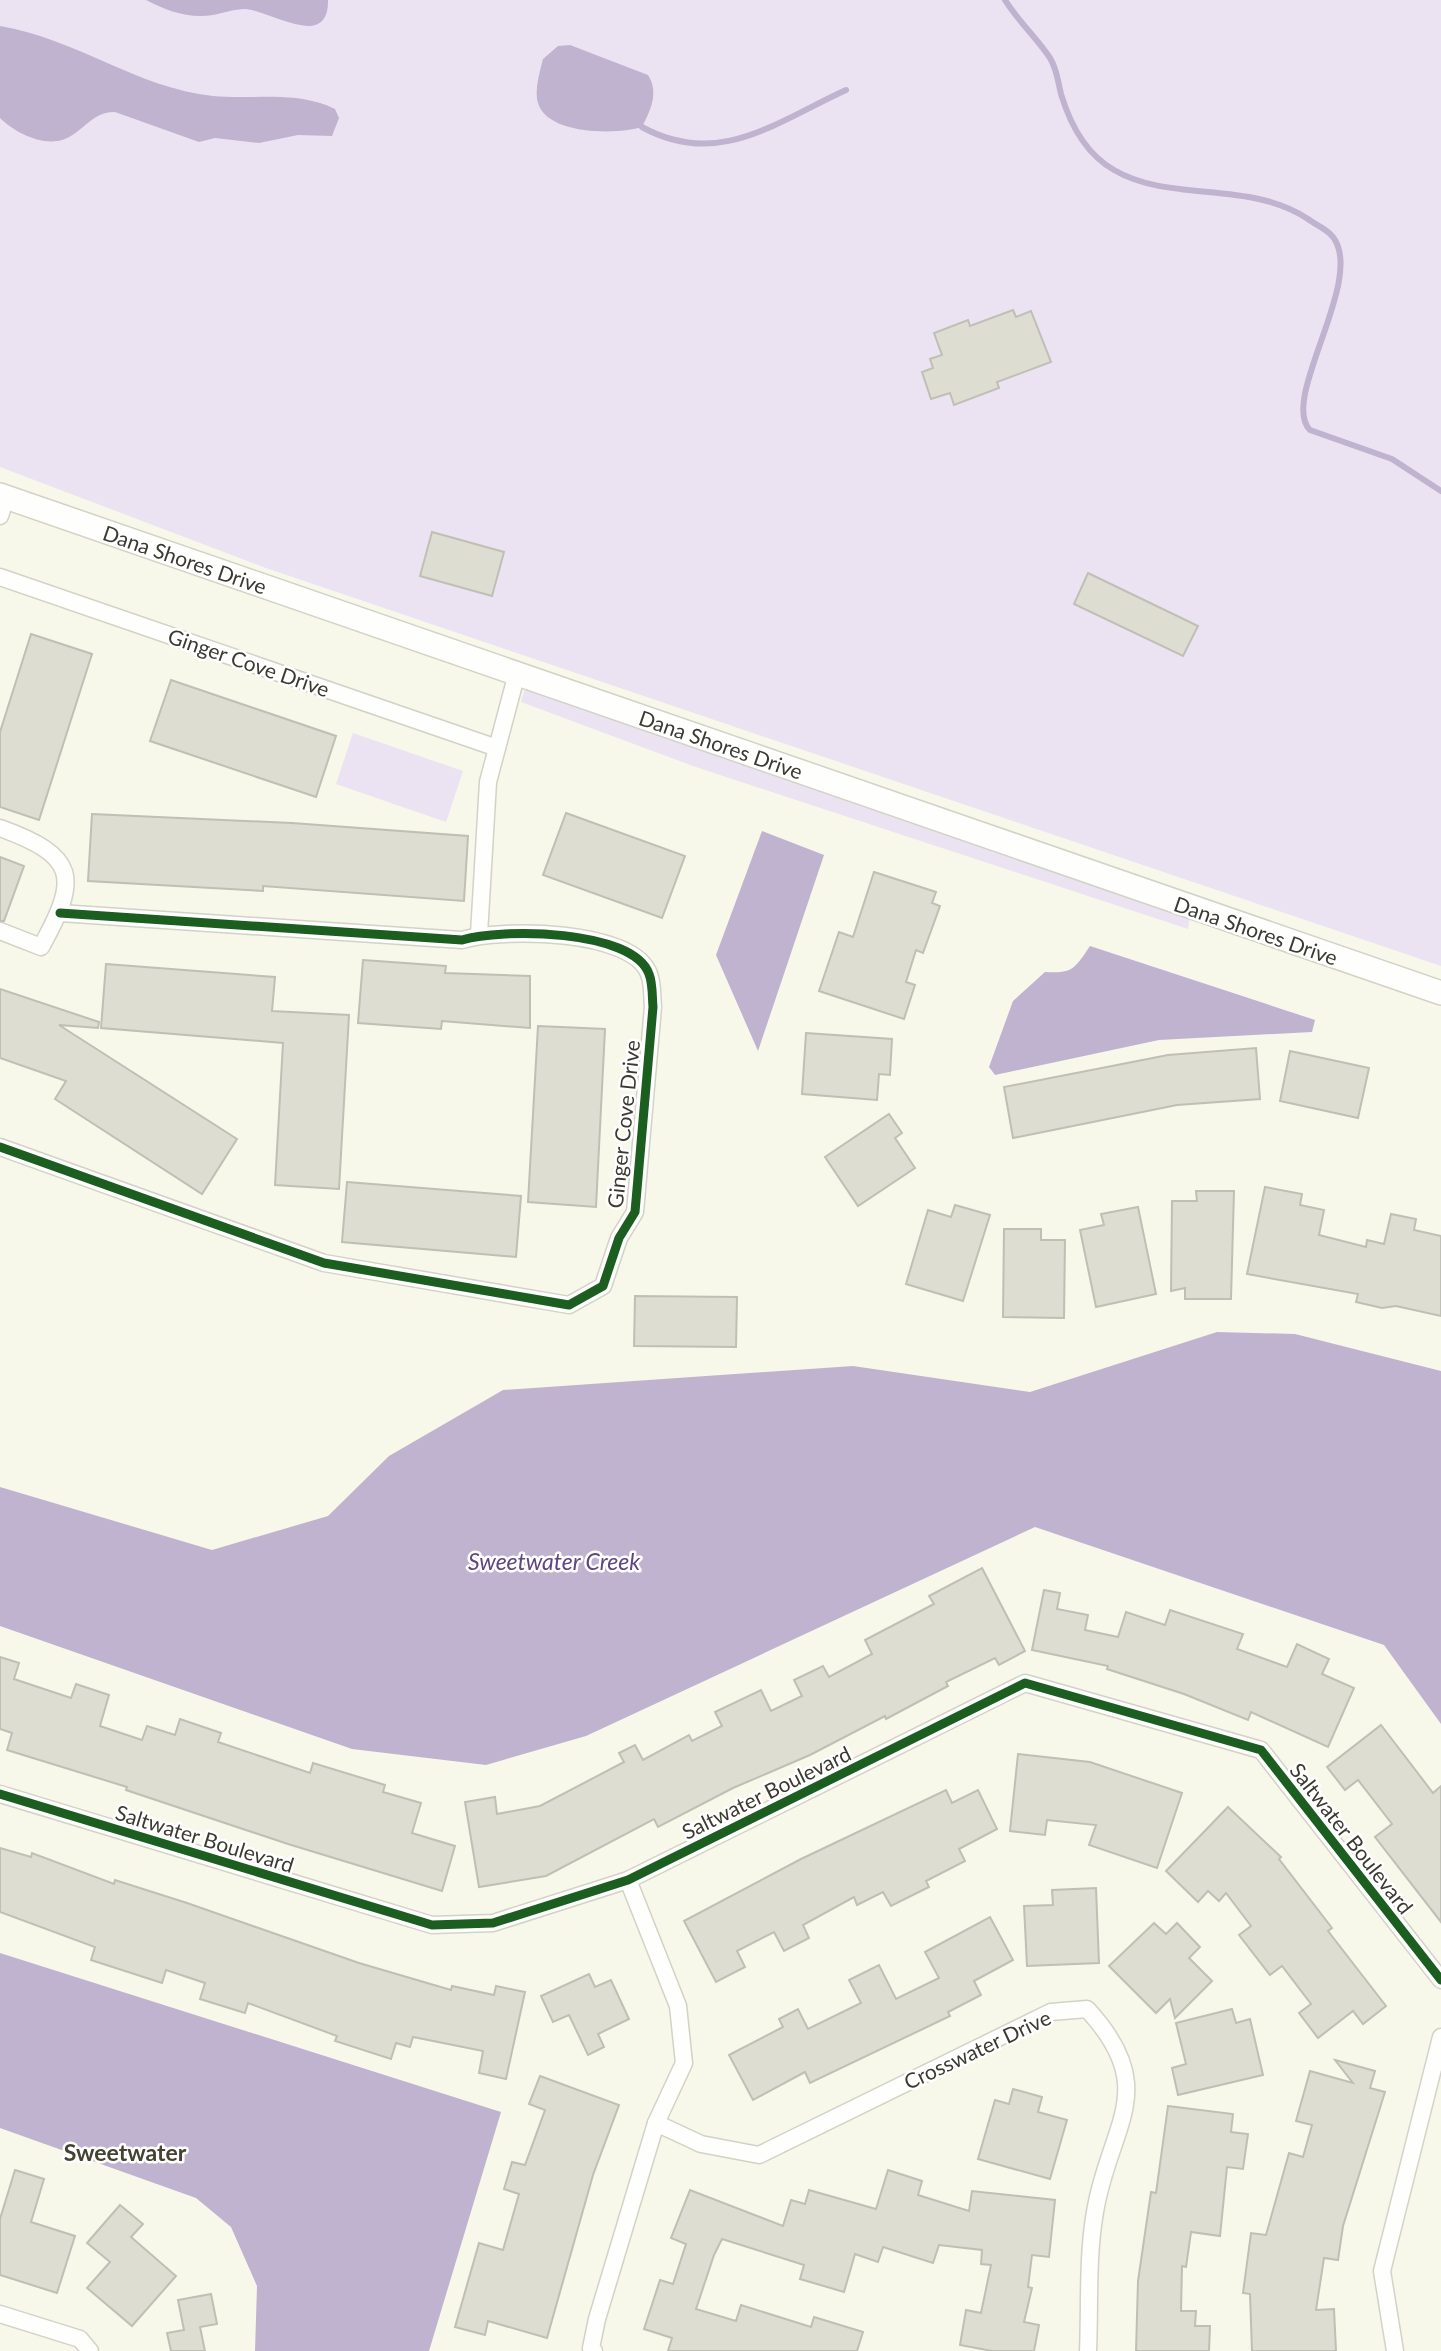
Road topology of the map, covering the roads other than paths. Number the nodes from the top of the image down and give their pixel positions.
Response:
1 (2, 503) edge
2 (0, 577) edge
3 (517, 673) junction
4 (497, 748) junction
5 (0, 828) edge
6 (60, 913) junction
7 (0, 931) edge
8 (480, 934) junction
9 (1441, 993) edge
10 (0, 1147) edge
11 (0, 1794) edge
12 (628, 1881) junction
13 (1441, 1980) edge
14 (1441, 2037) edge
15 (656, 2123) junction
16 (0, 2314) edge
17 (90, 2351) edge
18 (594, 2351) edge
19 (1088, 2351) edge
20 (1395, 2351) edge

1 - 3 street, Dana Shores Drive
2 - 4 street, Ginger Cove Drive
3 - 4 street
3 - 9 street, Dana Shores Drive
4 - 8 street
5 - 6 street
6 - 7 street
6 - 8 street, Ginger Cove Drive
8 - 10 street, Ginger Cove Drive
11 - 12 street, Saltwater Boulevard
12 - 13 street, Saltwater Boulevard
12 - 15 street
14 - 20 street
15 - 18 street
15 - 19 street, Crosswater Drive
16 - 17 street

